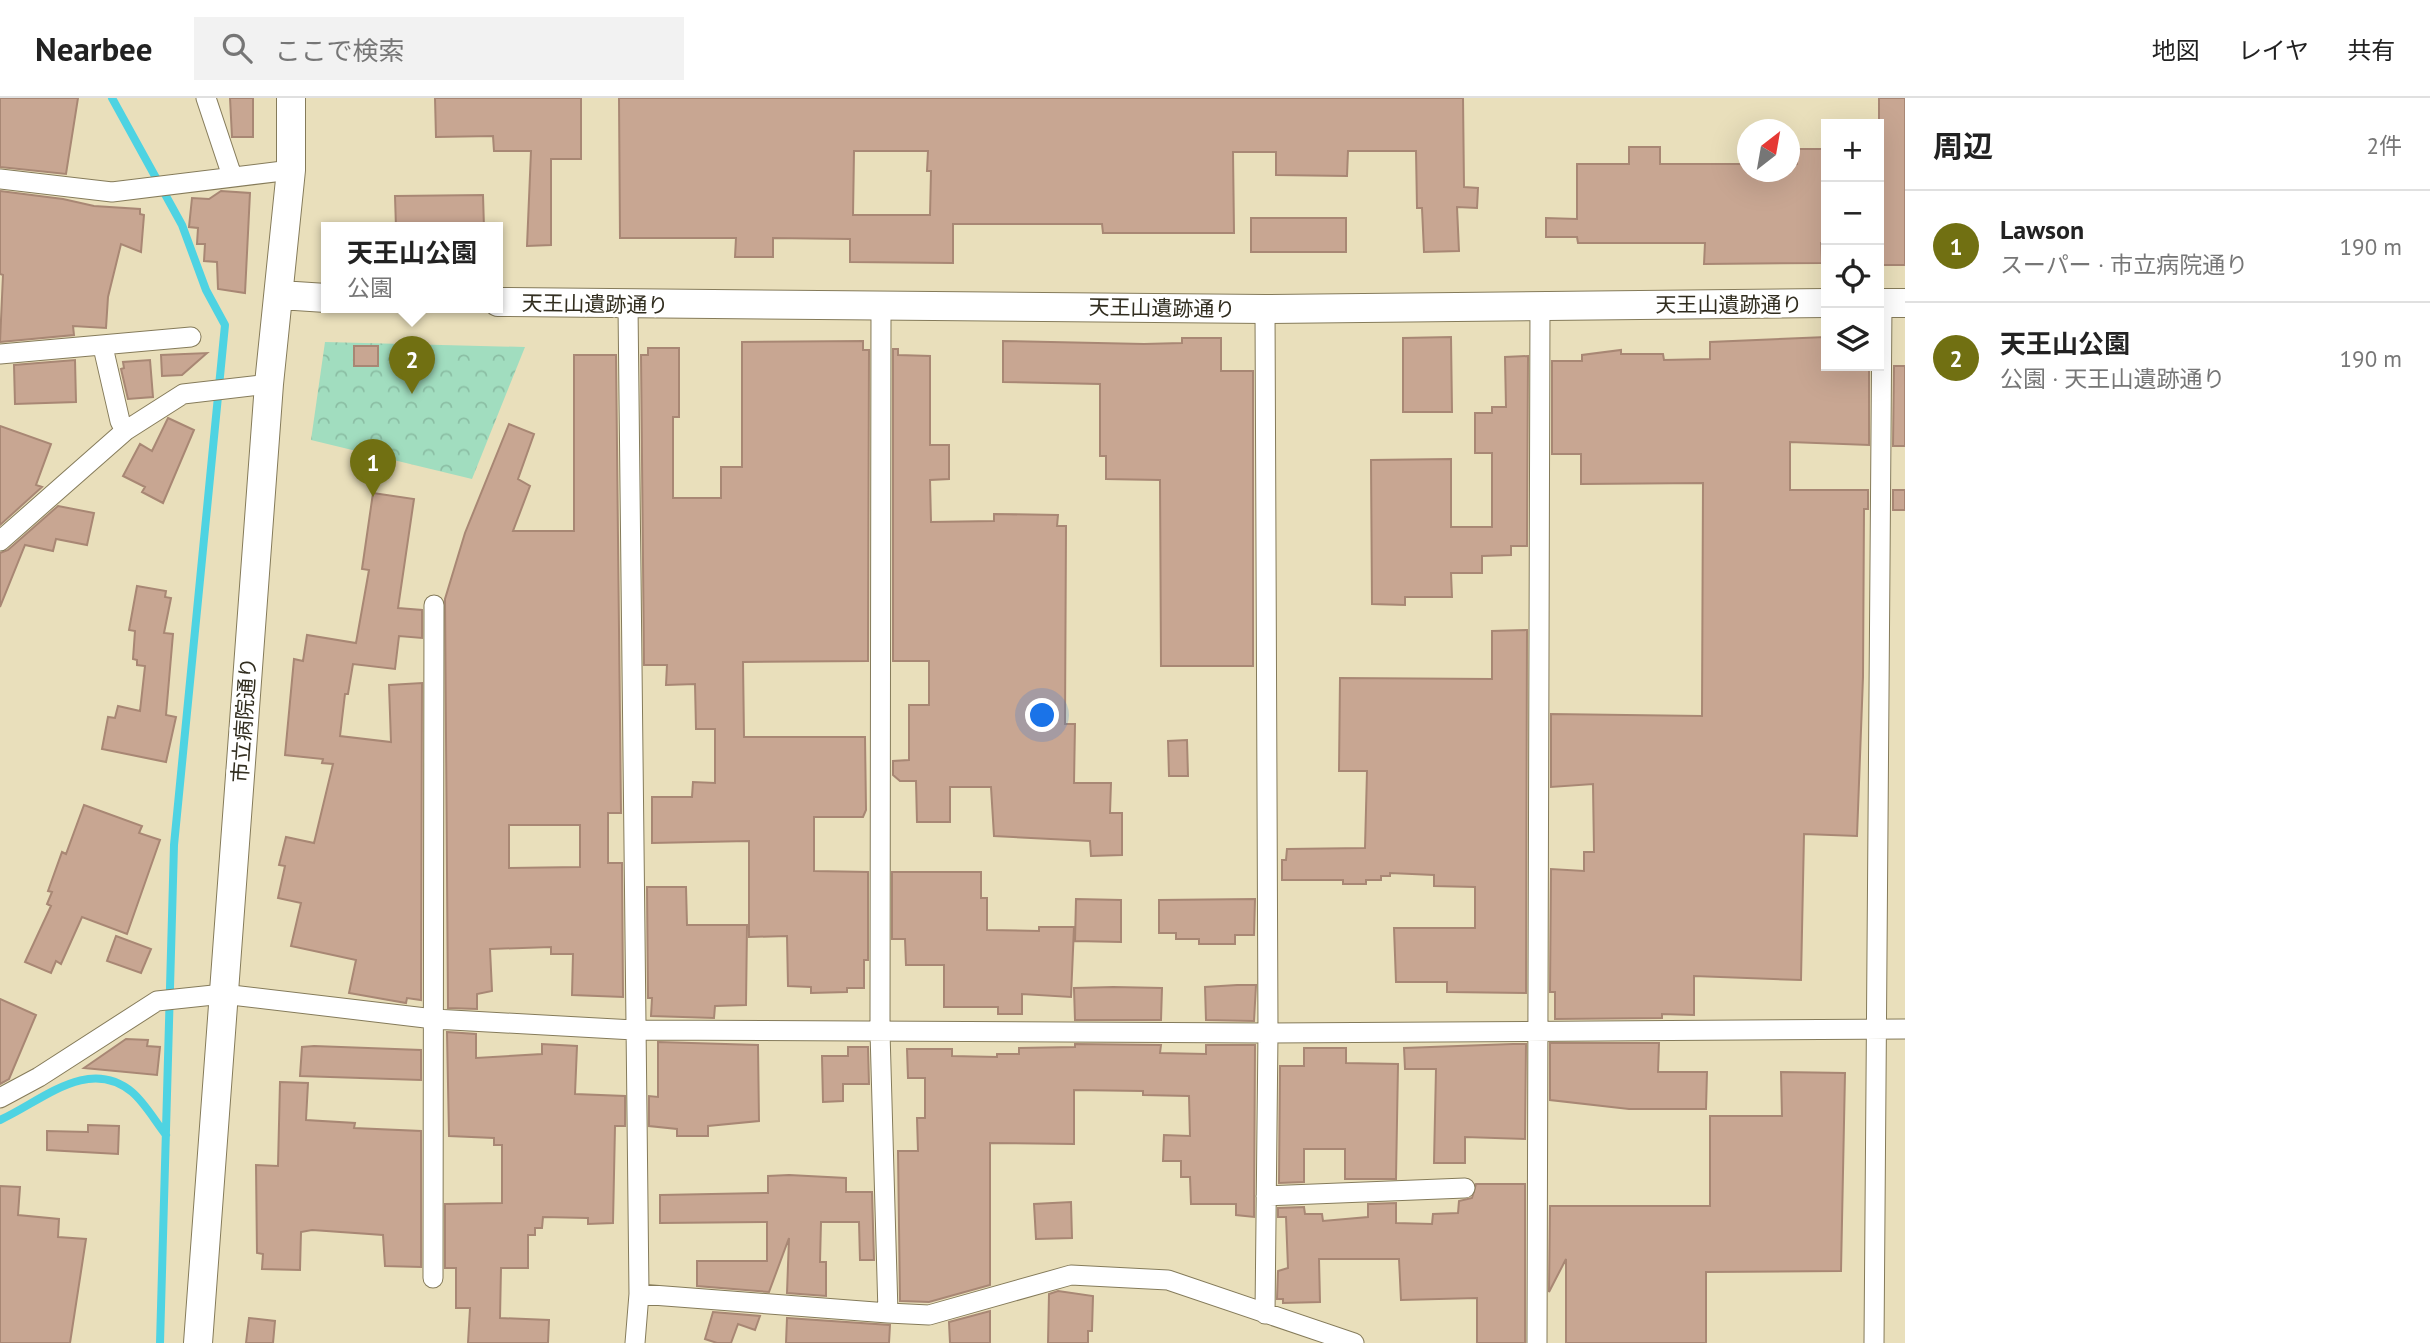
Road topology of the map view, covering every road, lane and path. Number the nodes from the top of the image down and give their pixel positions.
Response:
1 (206, 98) edge
2 (291, 98) edge
3 (291, 170) junction
4 (232, 176) junction
5 (0, 179) edge
6 (280, 295) junction
7 (321, 298) edge
8 (503, 302) edge
9 (1821, 303) edge
10 (1889, 303) edge
11 (881, 304) junction
12 (1540, 304) junction
13 (628, 306) junction
14 (1265, 309) junction
15 (191, 337) dead end
16 (103, 347) junction
17 (0, 354) edge
18 (269, 384) junction
19 (125, 431) junction
20 (0, 541) edge
21 (434, 605) dead end
22 (223, 994) junction
23 (434, 1019) junction
24 (1874, 1029) junction
25 (1905, 1029) edge
26 (634, 1030) junction
27 (880, 1032) junction
28 (1268, 1032) junction
29 (1537, 1032) junction
30 (0, 1098) edge
31 (1465, 1188) dead end
32 (1266, 1196) junction
33 (433, 1278) dead end
34 (639, 1294) junction
35 (888, 1312) junction
36 (1265, 1314) junction
37 (198, 1343) edge
38 (635, 1343) edge
39 (1354, 1343) edge
40 (1537, 1343) edge
41 (1874, 1343) edge

1 - 4 street
2 - 3 street, 市立病院通り
3 - 4 street
3 - 6 street, 市立病院通り
4 - 5 street
6 - 7 street
6 - 18 street, 市立病院通り
8 - 13 street, 天王山遺跡通り
9 - 12 street, 天王山遺跡通り
10 - 24 street
11 - 13 street, 天王山遺跡通り
11 - 14 street, 天王山遺跡通り
11 - 27 street
12 - 14 street, 天王山遺跡通り
12 - 29 street
13 - 26 street
14 - 28 street
15 - 16 street
16 - 17 street
16 - 19 street
18 - 19 street
18 - 22 street, 市立病院通り
19 - 20 street
21 - 23 street
22 - 23 street
22 - 30 street
22 - 37 street, 市立病院通り
23 - 26 street
23 - 33 street
24 - 25 street
24 - 29 street
24 - 41 street
26 - 27 street
26 - 34 street
27 - 28 street
27 - 35 street
28 - 29 street
28 - 32 street
29 - 40 street
31 - 32 street
32 - 36 street
34 - 35 street
34 - 38 street
35 - 36 street
36 - 39 street

